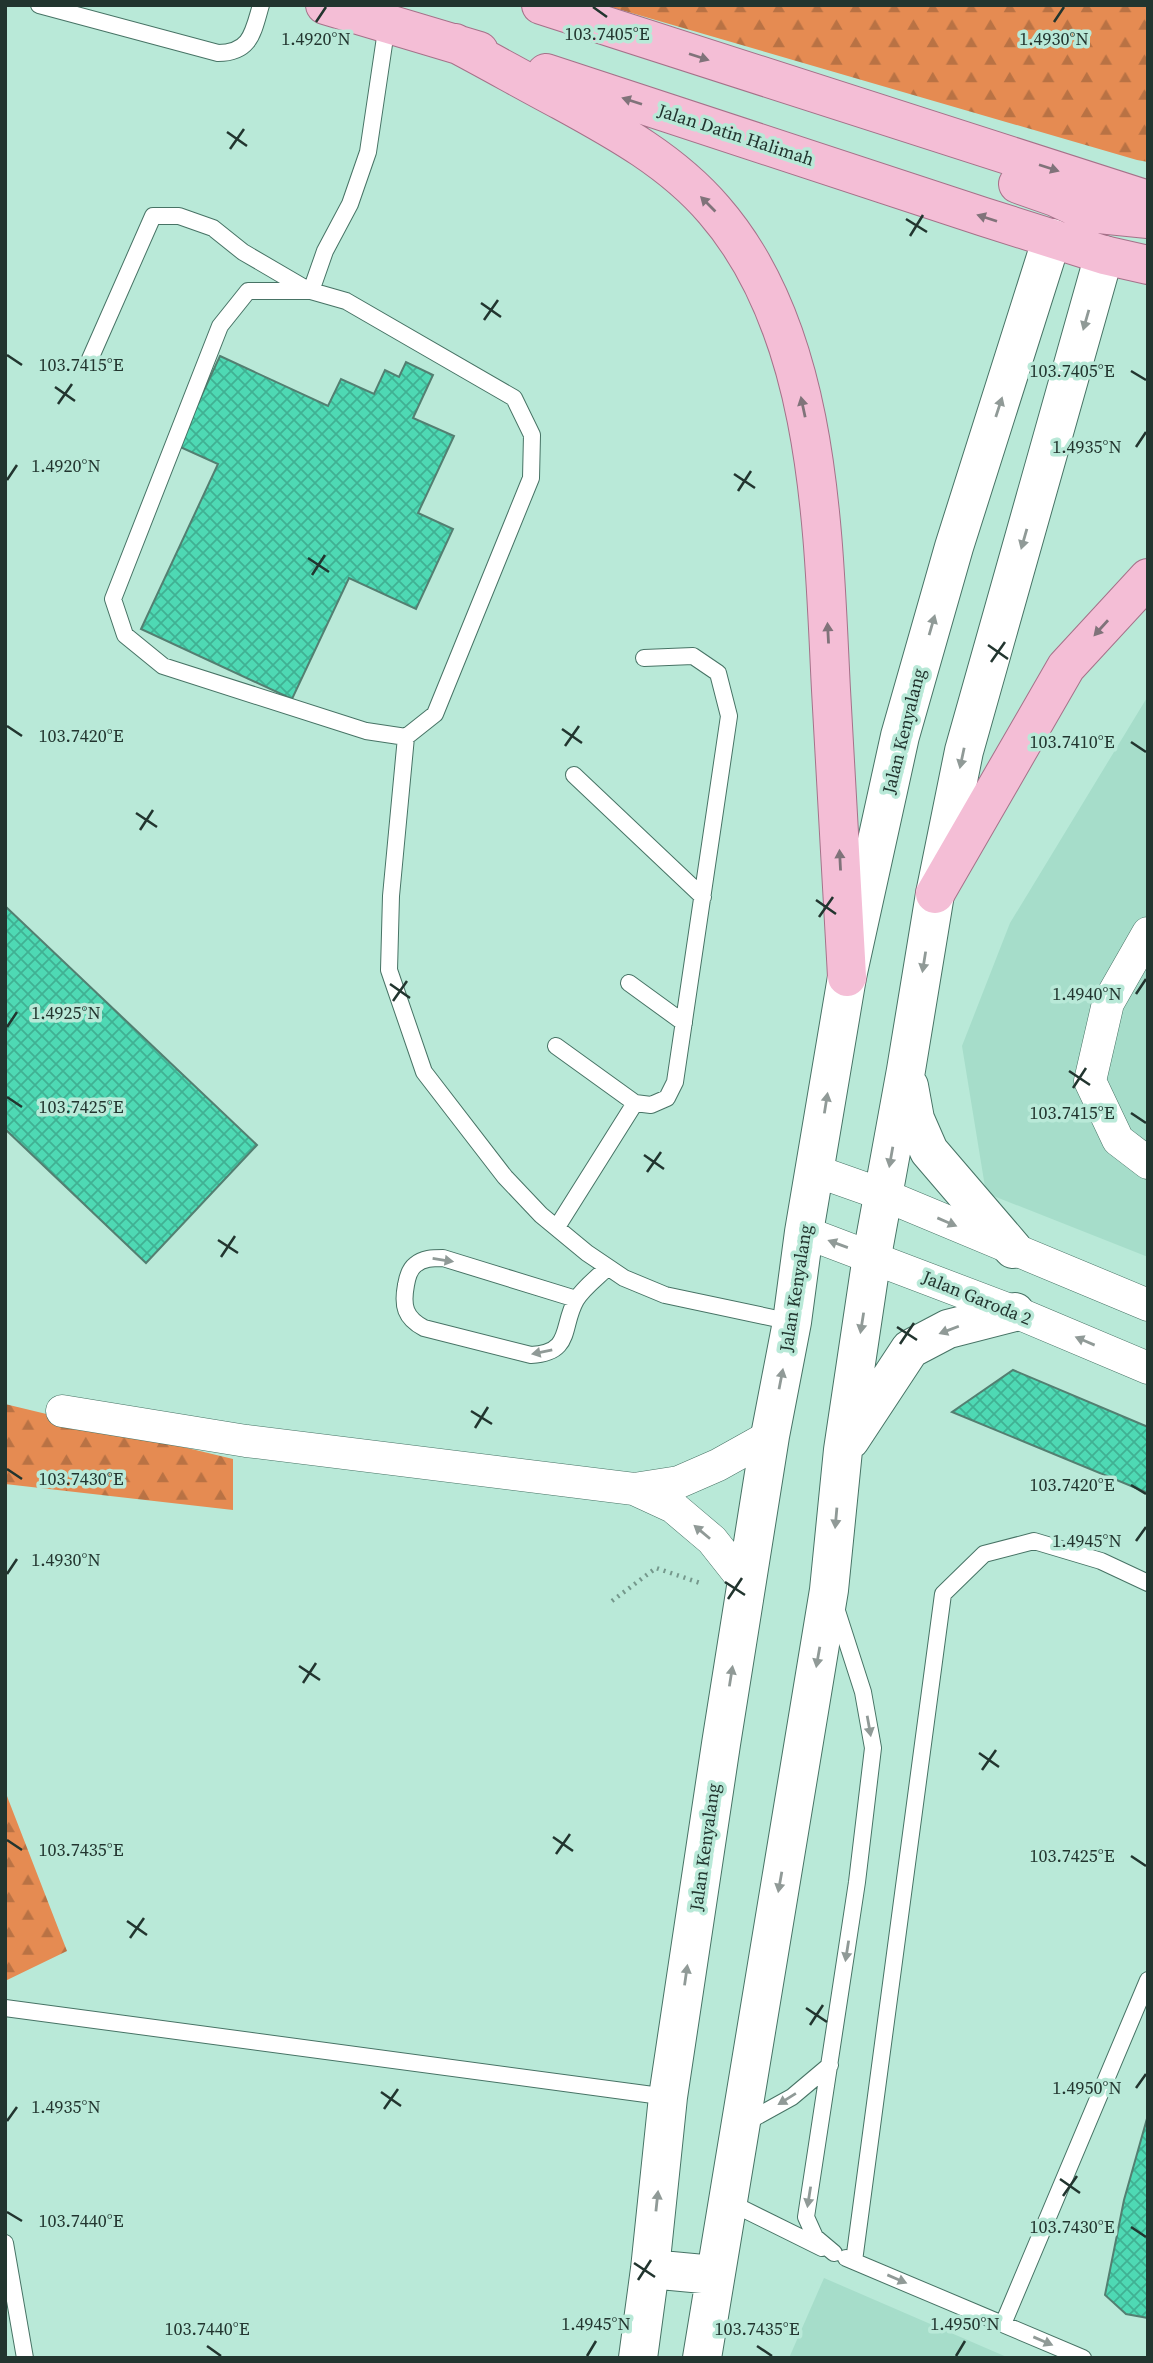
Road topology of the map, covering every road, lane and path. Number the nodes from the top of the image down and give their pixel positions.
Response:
1 (39, 5) edge
2 (261, 5) edge
3 (325, 5) edge
4 (541, 5) edge
5 (387, 24) junction
6 (455, 43) junction
7 (774, 81) junction
8 (1148, 200) edge
9 (1089, 213) junction
10 (1148, 219) edge
11 (1052, 239) junction
12 (1104, 255) junction
13 (1148, 265) edge
14 (310, 291) junction
15 (90, 359) dead end
16 (1148, 578) edge
17 (644, 658) dead end
18 (406, 737) junction
19 (574, 775) dead end
20 (935, 894) junction
21 (703, 897) junction
22 (1148, 933) edge
23 (847, 977) junction
24 (629, 983) dead end
25 (684, 1023) junction
26 (555, 1046) dead end
27 (906, 1070) junction
28 (635, 1103) junction
29 (1148, 1163) edge
30 (816, 1171) junction
31 (884, 1195) junction
32 (557, 1227) junction
33 (804, 1232) junction
34 (1013, 1249) junction
35 (872, 1256) junction
36 (608, 1267) junction
37 (576, 1299) junction
38 (1141, 1300) edge
39 (1015, 1312) junction
40 (792, 1322) junction
41 (1148, 1368) edge
42 (62, 1411) dead end
43 (770, 1436) junction
44 (843, 1450) junction
45 (634, 1489) junction
46 (1148, 1583) edge
47 (745, 1590) junction
48 (830, 1590) junction
49 (612, 1601) dead end
50 (1148, 1980) edge
51 (5, 2008) edge
52 (830, 2065) junction
53 (668, 2097) junction
54 (739, 2126) junction
55 (727, 2201) junction
56 (5, 2243) edge
57 (834, 2253) junction
58 (854, 2261) junction
59 (650, 2269) junction
60 (714, 2275) junction
61 (1003, 2324) junction
62 (25, 2358) edge
63 (638, 2358) edge
64 (702, 2358) edge
65 (1083, 2358) edge

1 - 2 lane
3 - 5 main road, Jalan Datin Halimah
4 -> 7 main road
5 - 6 main road, Jalan Datin Halimah
5 - 14 lane
11 -> 6 main road, Jalan Datin Halimah
23 -> 6 main road
7 -> 8 main road
7 - 9 main road
9 - 10 main road
9 - 11 main road
9 - 12 main road
11 - 12 main road, Jalan Datin Halimah
23 -> 11 street, Jalan Kenyalang
12 - 13 main road, Jalan Datin Halimah
12 -> 20 street
14 - 15 lane
14 - 18 lane
14 - 18 lane
16 -> 20 main road
17 - 21 lane
18 - 32 lane
19 - 21 lane
20 -> 27 street
21 - 25 lane
22 - 29 street
30 -> 23 street, Jalan Kenyalang
24 - 25 lane
25 - 28 lane
26 - 28 lane
27 -> 31 street
27 - 34 street
28 - 32 lane
30 - 31 street
30 - 33 street, Jalan Kenyalang
31 -> 34 street
31 - 35 street
32 - 36 lane
35 -> 33 street, Jalan Garoda 2
33 - 40 street, Jalan Kenyalang
34 - 38 street
35 - 39 street, Jalan Garoda 2
35 -> 44 street
36 - 37 lane
36 - 40 lane
37 -> 37 lane
41 -> 39 street, Jalan Garoda 2
39 -> 44 street
43 -> 40 street, Jalan Kenyalang
42 - 45 street
43 - 45 street
43 - 47 street, Jalan Kenyalang
44 -> 48 street
47 -> 45 street
46 - 58 lane
47 - 49 path
53 -> 47 street, Jalan Kenyalang
48 -> 52 lane
48 -> 54 street
50 - 61 lane
51 - 53 lane
52 -> 54 lane
52 -> 57 lane
59 -> 53 street, Jalan Kenyalang
54 - 55 street
55 - 57 lane
55 - 60 street
56 - 62 lane
57 - 58 lane
58 -> 61 lane
59 - 60 street
59 - 63 street, Jalan Kenyalang
60 - 64 street
61 -> 65 lane

